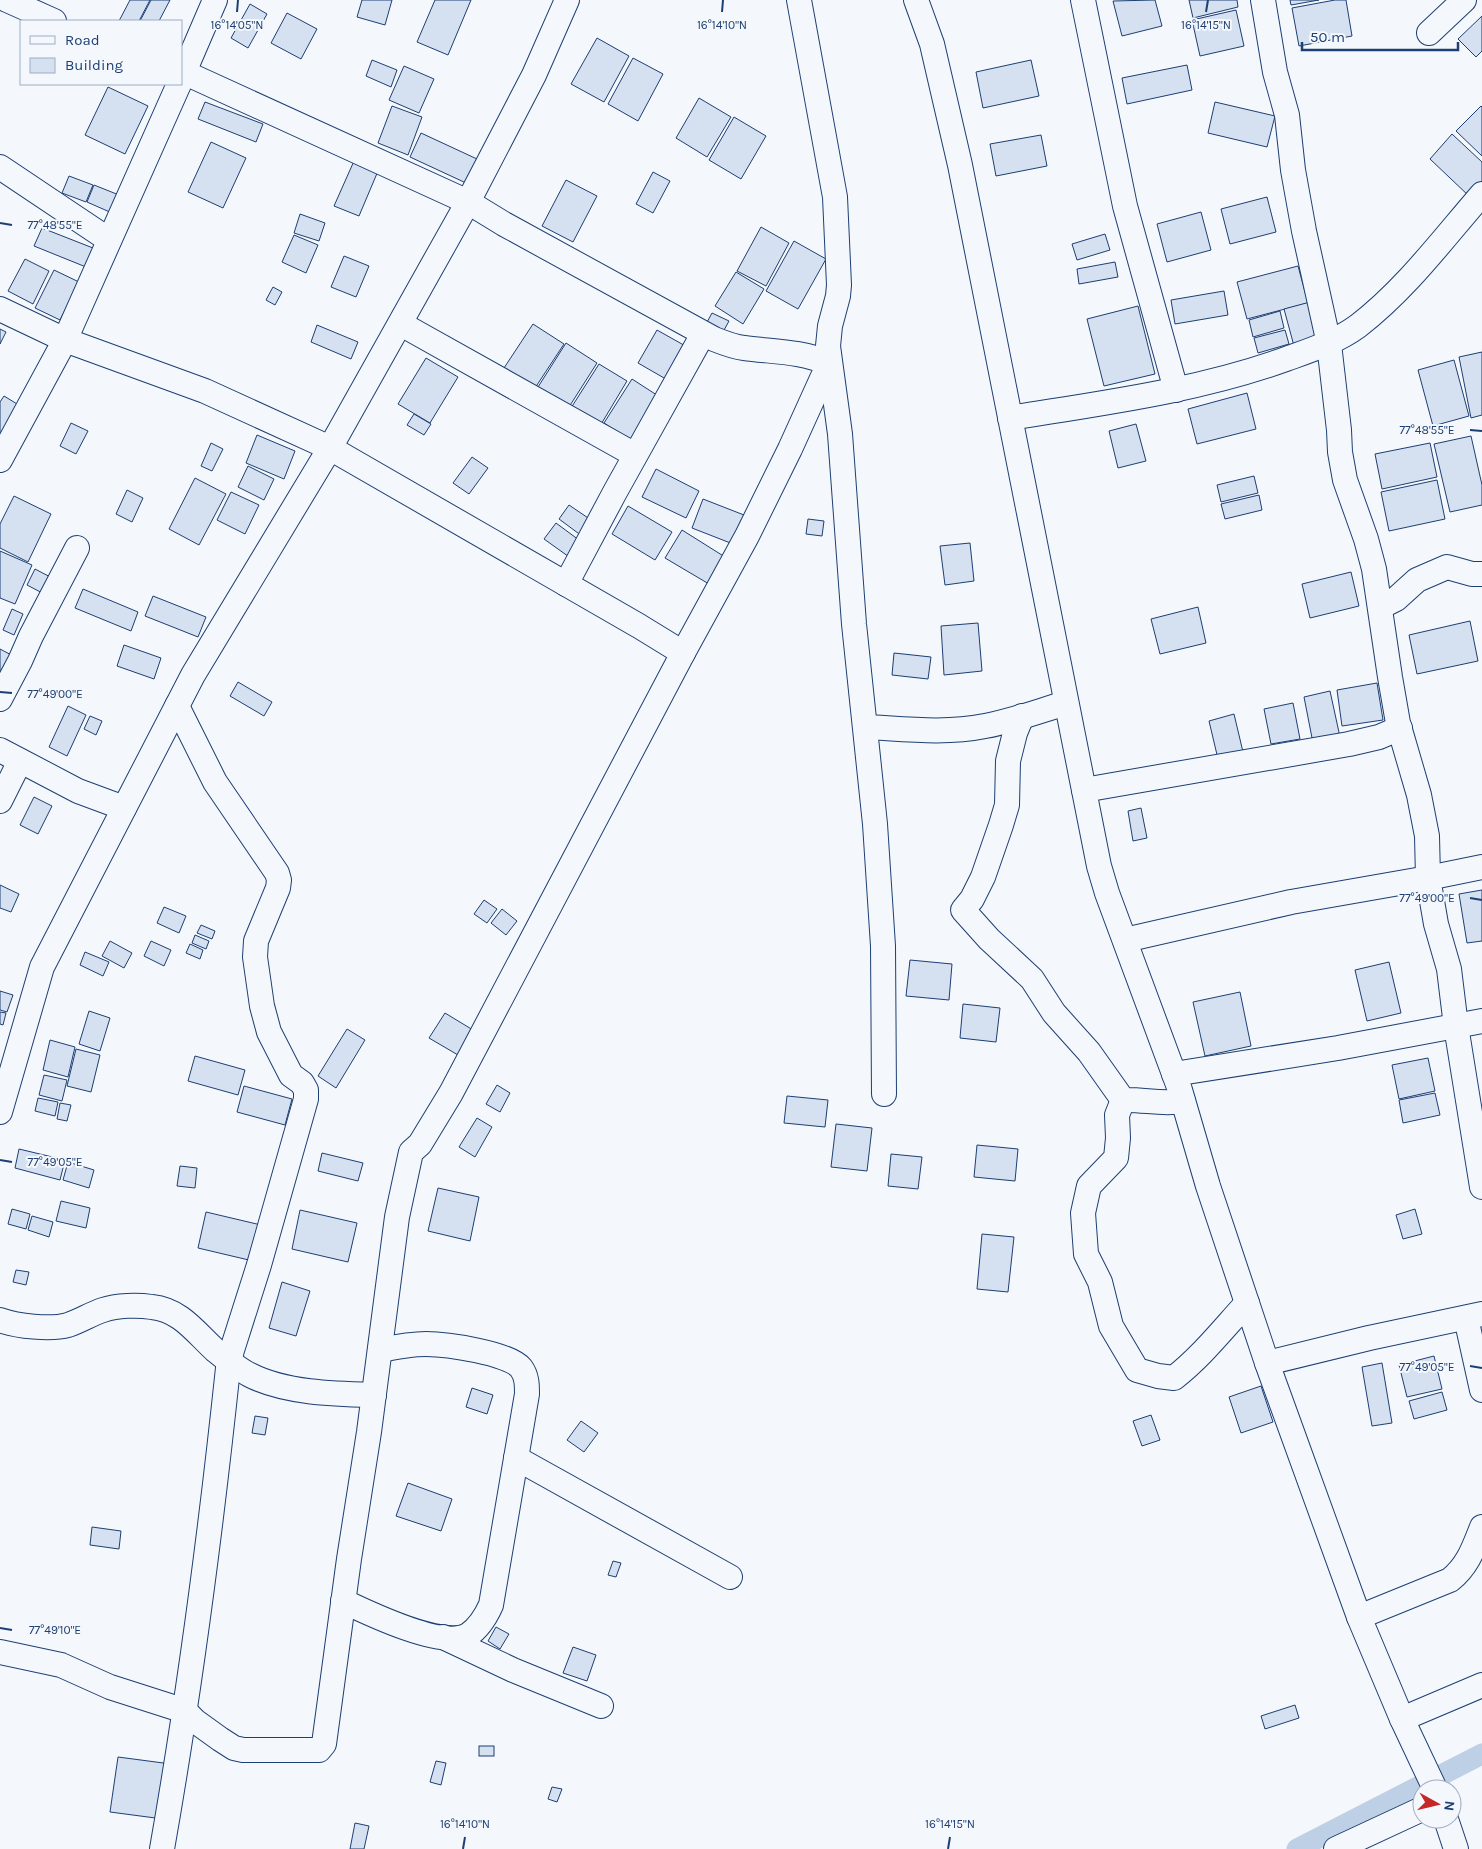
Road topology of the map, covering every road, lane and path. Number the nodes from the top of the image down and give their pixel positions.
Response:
1 (8, 0) edge
2 (215, 0) edge
3 (567, 0) edge
4 (799, 0) edge
5 (916, 0) edge
6 (1083, 0) edge
7 (1263, 0) edge
8 (1464, 0) edge
9 (52, 20) edge
10 (1429, 32) dead end
11 (182, 74) edge
12 (182, 76) edge
13 (177, 85) edge
14 (0, 167) edge
15 (1482, 194) edge
16 (468, 202) junction
17 (109, 240) junction
18 (0, 309) edge
19 (401, 324) junction
20 (703, 334) junction
21 (65, 340) junction
22 (1329, 344) junction
23 (829, 363) junction
24 (1176, 390) junction
25 (1010, 418) junction
26 (330, 448) junction
27 (635, 455) junction
28 (0, 460) edge
29 (77, 548) dead end
30 (1482, 574) edge
31 (566, 584) junction
32 (1380, 607) junction
33 (683, 653) junction
34 (0, 699) edge
35 (1066, 703) junction
36 (177, 706) junction
37 (1022, 716) junction
38 (866, 727) junction
39 (1400, 728) junction
40 (10, 755) edge
41 (1084, 790) junction
42 (0, 801) edge
43 (124, 808) junction
44 (1482, 867) edge
45 (1428, 878) junction
46 (1124, 940) junction
47 (1482, 1021) edge
48 (1456, 1026) junction
49 (1174, 1074) junction
50 (884, 1094) dead end
51 (1123, 1100) junction
52 (1183, 1101) junction
53 (0, 1112) edge
54 (1482, 1187) edge
55 (1247, 1303) junction
56 (1474, 1316) edge
57 (0, 1320) edge
58 (380, 1350) junction
59 (229, 1362) junction
60 (1267, 1363) junction
61 (1482, 1390) edge
62 (374, 1395) junction
63 (516, 1458) junction
64 (1482, 1527) edge
65 (730, 1577) dead end
66 (343, 1601) junction
67 (1359, 1617) junction
68 (443, 1637) junction
69 (0, 1652) edge
70 (1482, 1685) edge
71 (602, 1706) dead end
72 (186, 1711) junction
73 (1403, 1722) junction
74 (1430, 1779) edge
75 (1412, 1814) edge
76 (1449, 1829) edge
77 (162, 1849) edge
78 (1336, 1849) edge
79 (1456, 1849) edge

1 - 9 street
2 - 11 street
3 - 16 street
4 - 23 street
5 - 25 street
6 - 24 street
7 - 22 street
8 - 10 street
12 - 16 street
13 - 17 street
14 - 17 street
15 - 22 street
16 - 19 street
16 - 20 street
17 - 21 street
18 - 21 street
19 - 26 street
19 - 27 street
20 - 23 street
20 - 27 street
21 - 26 street
21 - 28 street
22 - 24 street
22 - 32 street
23 - 33 street
23 - 38 street
24 - 25 street
25 - 35 street
26 - 31 street
26 - 36 street
27 - 31 street
29 - 34 street
30 - 32 street
31 - 33 street
32 - 39 street
33 - 58 street
35 - 37 street
35 - 41 street
36 - 43 street
36 - 59 street
37 - 38 street
37 - 51 street
38 - 50 street
39 - 41 street
39 - 45 street
40 - 42 street
40 - 43 street
41 - 46 street
43 - 53 street
44 - 45 street
45 - 46 street
45 - 48 street
46 - 49 street
47 - 48 street
48 - 49 street
48 - 54 street
49 - 52 street
51 - 52 street
51 - 55 street
52 - 55 street
55 - 60 street
56 - 60 street
56 - 61 street
57 - 59 street
58 - 62 street
58 - 63 street
59 - 62 street
59 - 72 street
60 - 67 street
62 - 66 street
63 - 65 street
63 - 68 street
64 - 67 street
66 - 68 street
66 - 72 street
67 - 73 street
68 - 71 street
69 - 72 street
70 - 73 street
72 - 77 street
73 - 74 street
75 - 78 street
76 - 79 street

